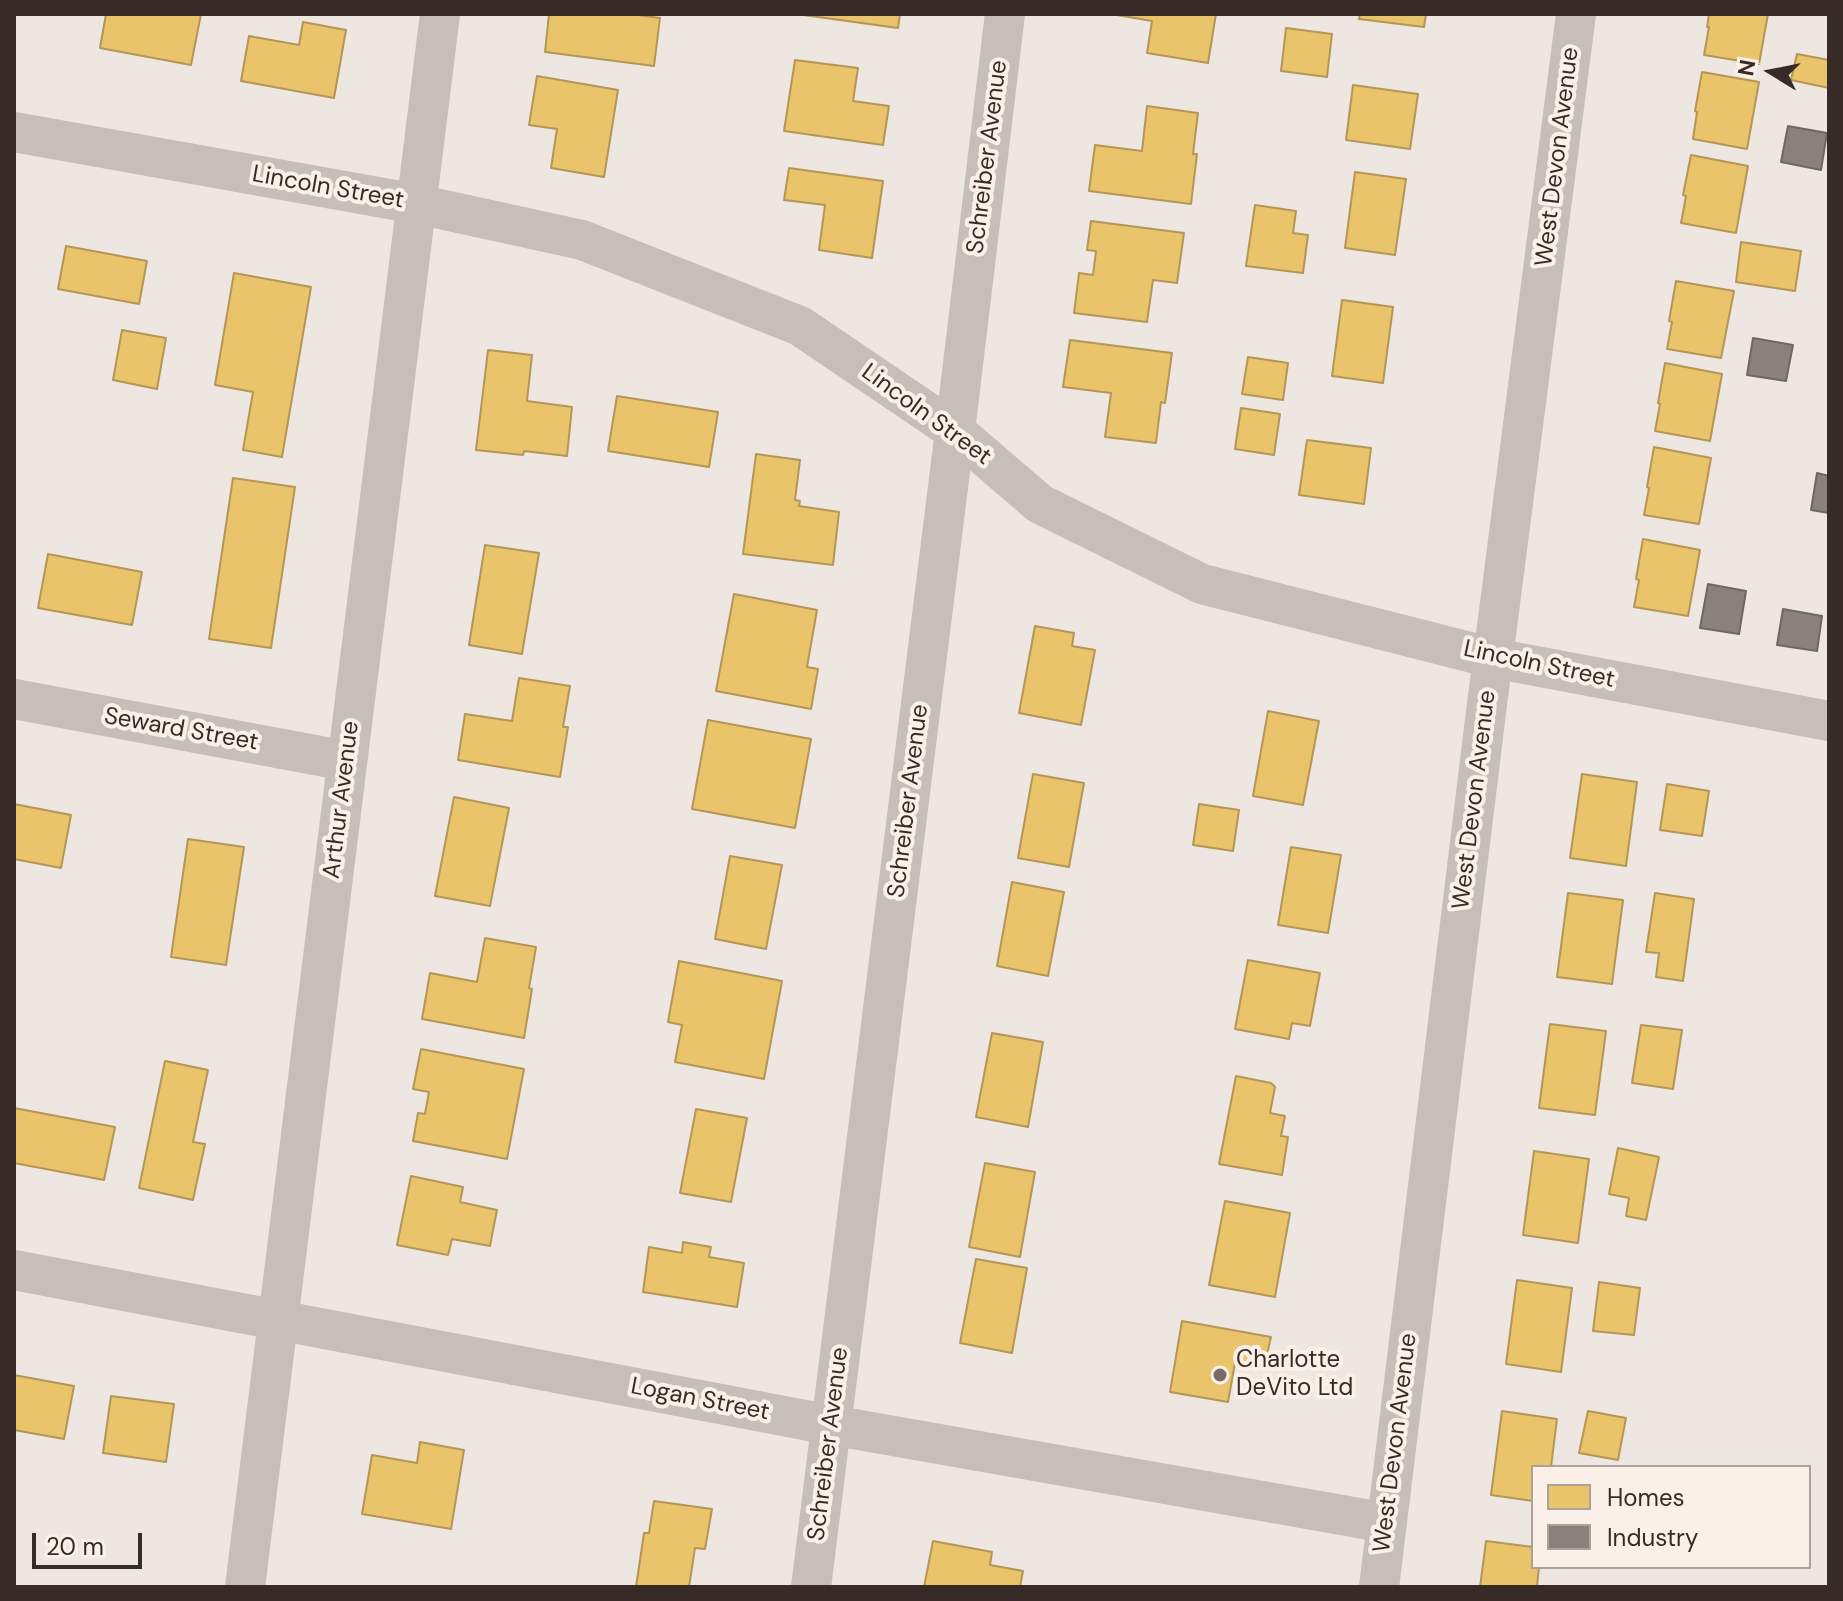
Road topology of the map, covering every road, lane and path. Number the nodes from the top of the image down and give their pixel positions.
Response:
1 (440, 14) edge
2 (1005, 14) edge
3 (1576, 14) edge
4 (14, 132) edge
5 (417, 204) junction
6 (955, 431) junction
7 (1493, 658) junction
8 (14, 699) edge
9 (1829, 721) edge
10 (347, 761) junction
11 (14, 1270) edge
12 (278, 1320) junction
13 (831, 1425) junction
14 (1387, 1523) junction
15 (245, 1587) edge
16 (811, 1587) edge
17 (1379, 1587) edge

1 - 5 street, Arthur Avenue
2 - 6 street, Schreiber Avenue
3 - 7 street, West Devon Avenue
4 - 5 street, Lincoln Street
5 - 6 street, Lincoln Street
5 - 10 street, Arthur Avenue
6 - 7 street, Lincoln Street
6 - 13 street, Schreiber Avenue
7 - 9 street, Lincoln Street
7 - 14 street, West Devon Avenue
8 - 10 street, Seward Street
10 - 12 street, Arthur Avenue
11 - 12 street, Logan Street
12 - 13 street, Logan Street
12 - 15 street, Arthur Avenue
13 - 14 street, Logan Street
13 - 16 street, Schreiber Avenue
14 - 17 street, West Devon Avenue

